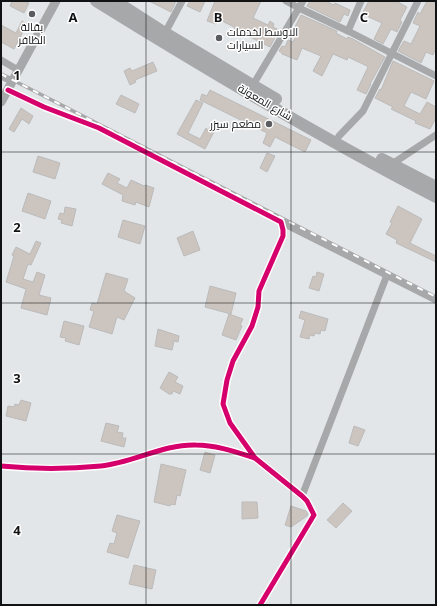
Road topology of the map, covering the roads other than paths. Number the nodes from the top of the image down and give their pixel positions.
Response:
1 (56, 1) edge
2 (96, 1) edge
3 (115, 1) edge
4 (182, 1) edge
5 (286, 1) edge
6 (303, 1) edge
7 (361, 1) edge
8 (418, 1) edge
9 (300, 8) junction
10 (348, 30) junction
11 (165, 33) junction
12 (392, 54) junction
13 (1, 60) edge
14 (18, 70) junction
15 (1, 76) edge
16 (436, 76) edge
17 (12, 81) junction
18 (253, 85) junction
19 (8, 90) junction
20 (1, 102) edge
21 (436, 135) edge
22 (339, 136) junction
23 (392, 164) junction
24 (436, 187) edge
25 (436, 197) edge
26 (280, 222) junction
27 (387, 275) junction
28 (436, 300) edge
29 (255, 458) junction
30 (1, 466) edge
31 (302, 496) junction
32 (260, 605) edge

1 - 14 street
2 - 25 highway, شارع المعونة
3 - 11 highway, شارع المعونة
4 - 11 street
5 - 9 street
6 - 9 street
7 - 10 street
8 - 12 street
9 - 10 street
9 - 18 street
10 - 12 street
11 - 18 highway, شارع المعونة
12 - 16 street
12 - 22 street
13 - 14 street
14 - 17 street
15 - 17 street
17 - 19 street
18 - 22 highway, شارع المعونة
19 - 20 street
19 - 26 street
21 - 23 street
22 - 23 highway, شارع المعونة
23 - 24 highway, شارع المعونة
26 - 27 street
26 - 29 street
27 - 28 street
27 - 31 street
29 - 30 street
29 - 31 street
31 - 32 street

